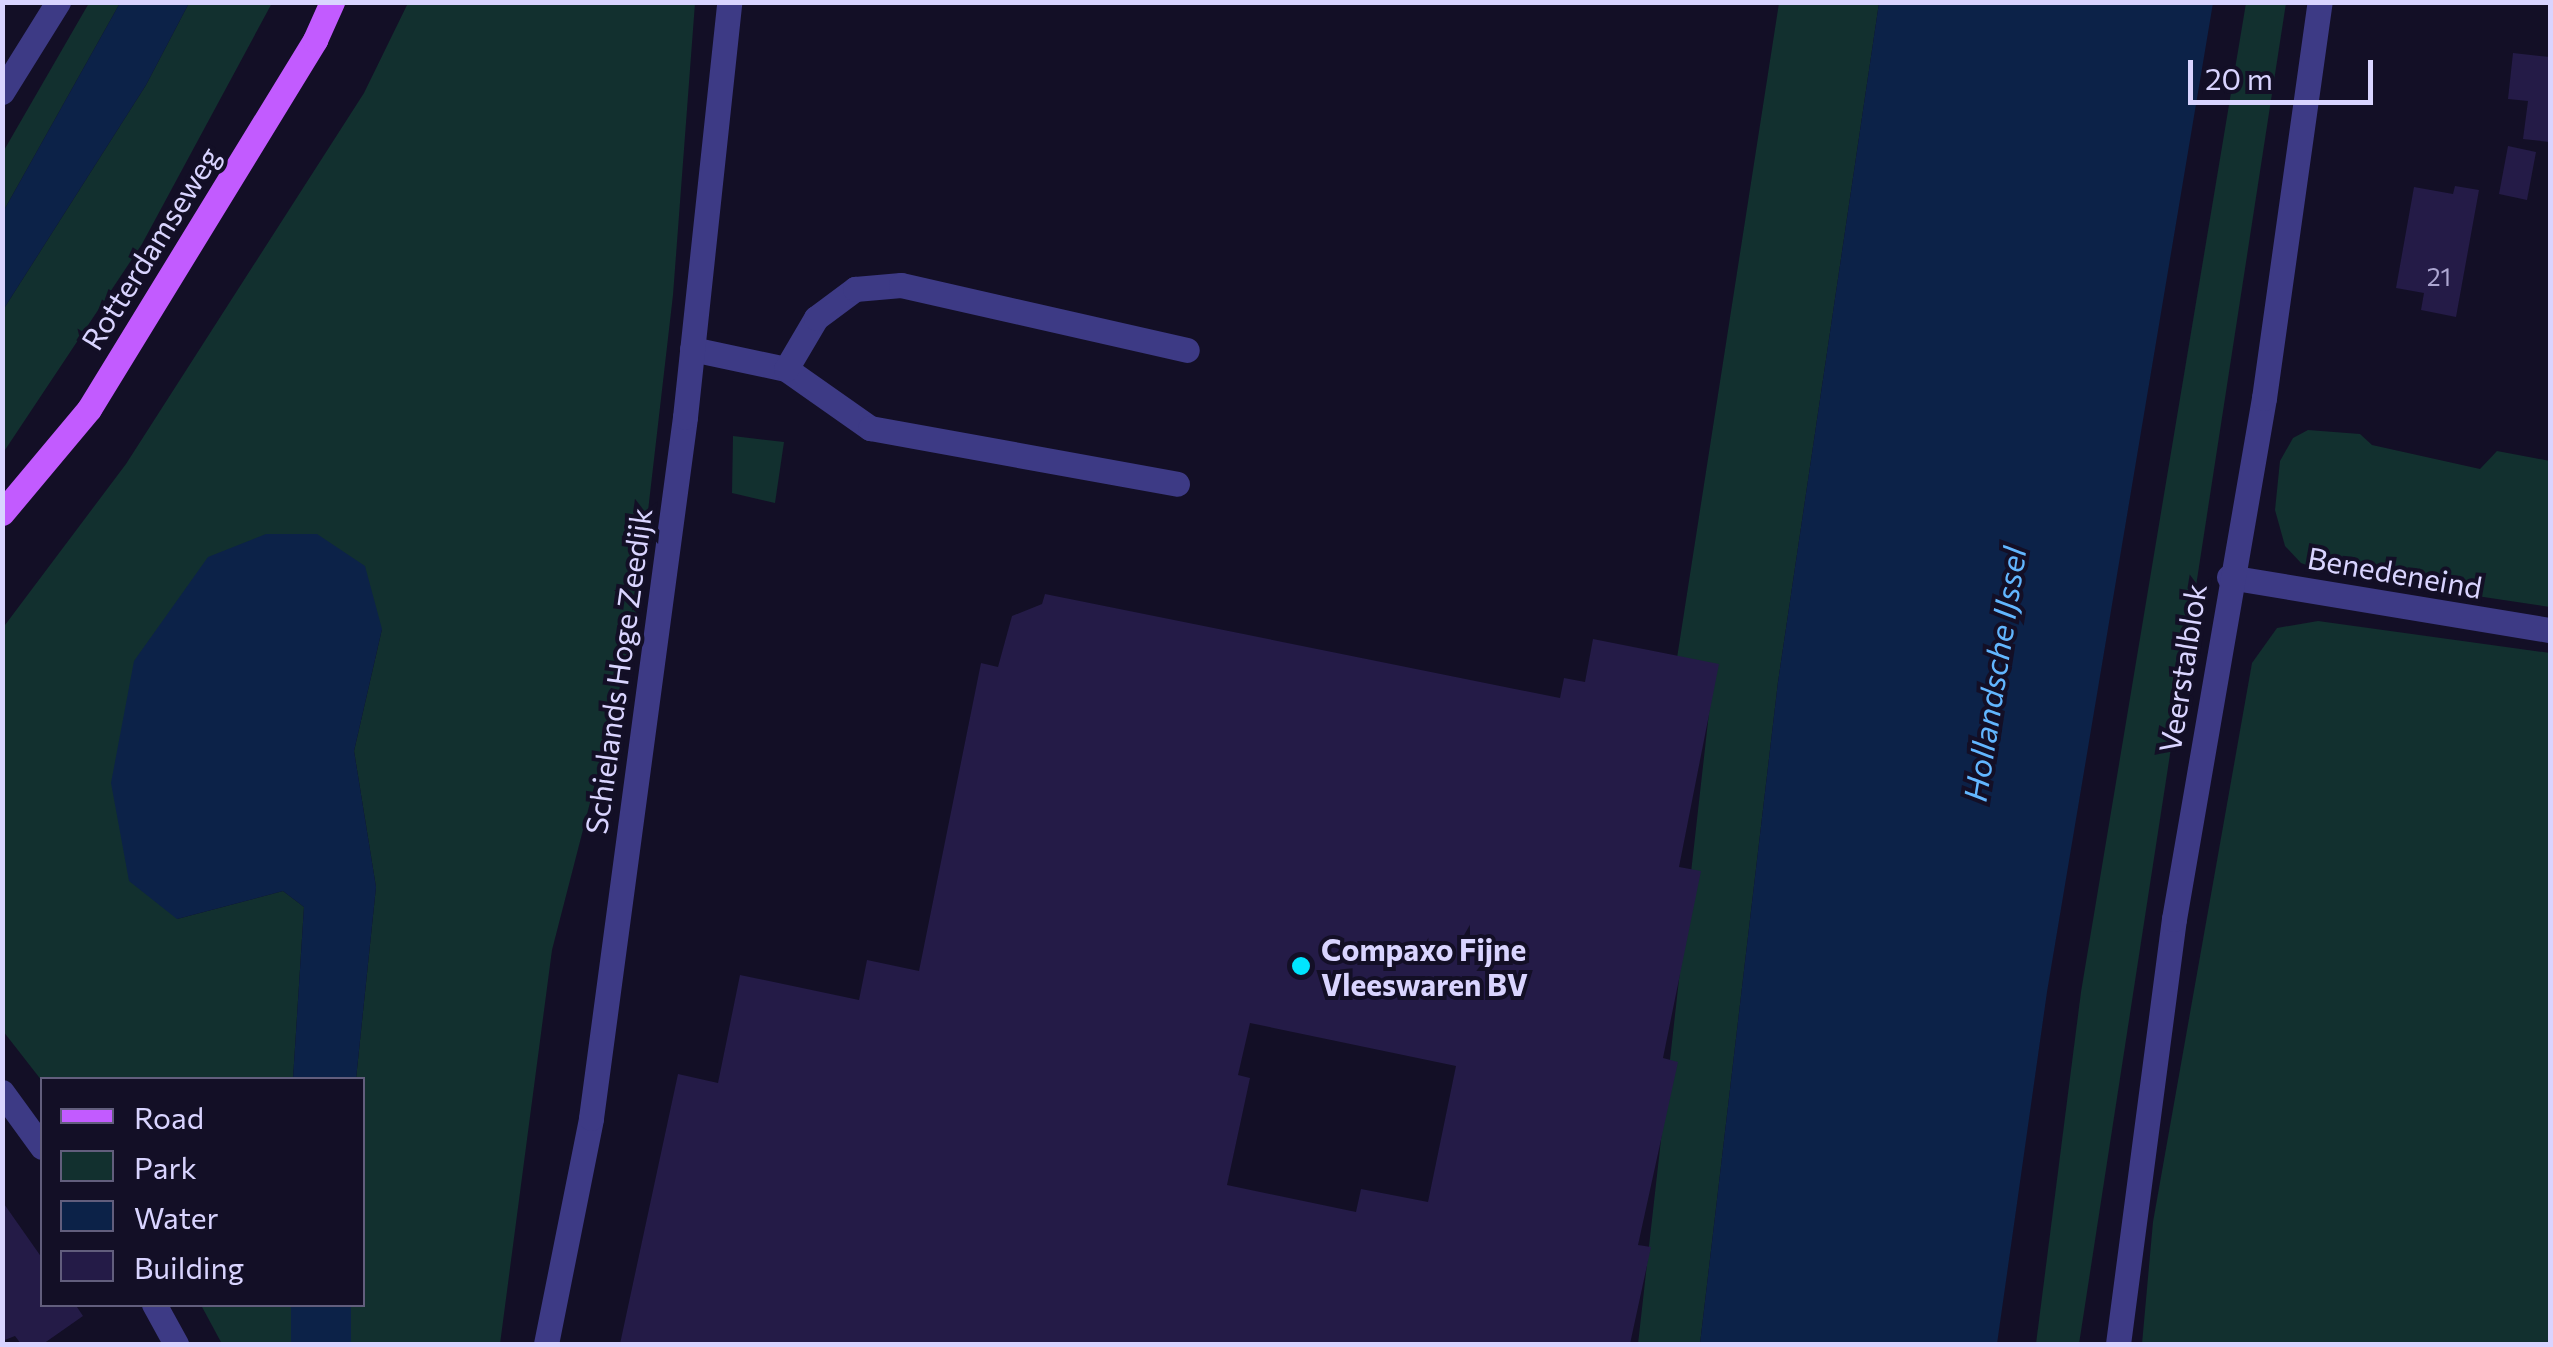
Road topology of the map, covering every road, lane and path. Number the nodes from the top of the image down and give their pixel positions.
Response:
1 (58, 2) edge
2 (332, 2) edge
3 (728, 2) edge
4 (2320, 2) edge
5 (2, 92) edge
6 (692, 349) junction
7 (1187, 350) dead end
8 (786, 369) junction
9 (1177, 484) dead end
10 (2, 513) edge
11 (2230, 577) junction
12 (2550, 630) edge
13 (2, 1092) edge
14 (40, 1144) edge
15 (156, 1307) edge
16 (176, 1344) edge
17 (546, 1344) edge
18 (2118, 1344) edge

1 - 5 street
2 - 10 main road, Rotterdamseweg
3 - 6 street, Schielands Hoge Zeedijk
4 - 11 street, Veerstalblok
6 - 8 street
6 - 17 street, Schielands Hoge Zeedijk
7 - 8 street
8 - 9 street
11 - 12 street, Benedeneind
11 - 18 street, Veerstalblok
13 - 14 street
15 - 16 street

